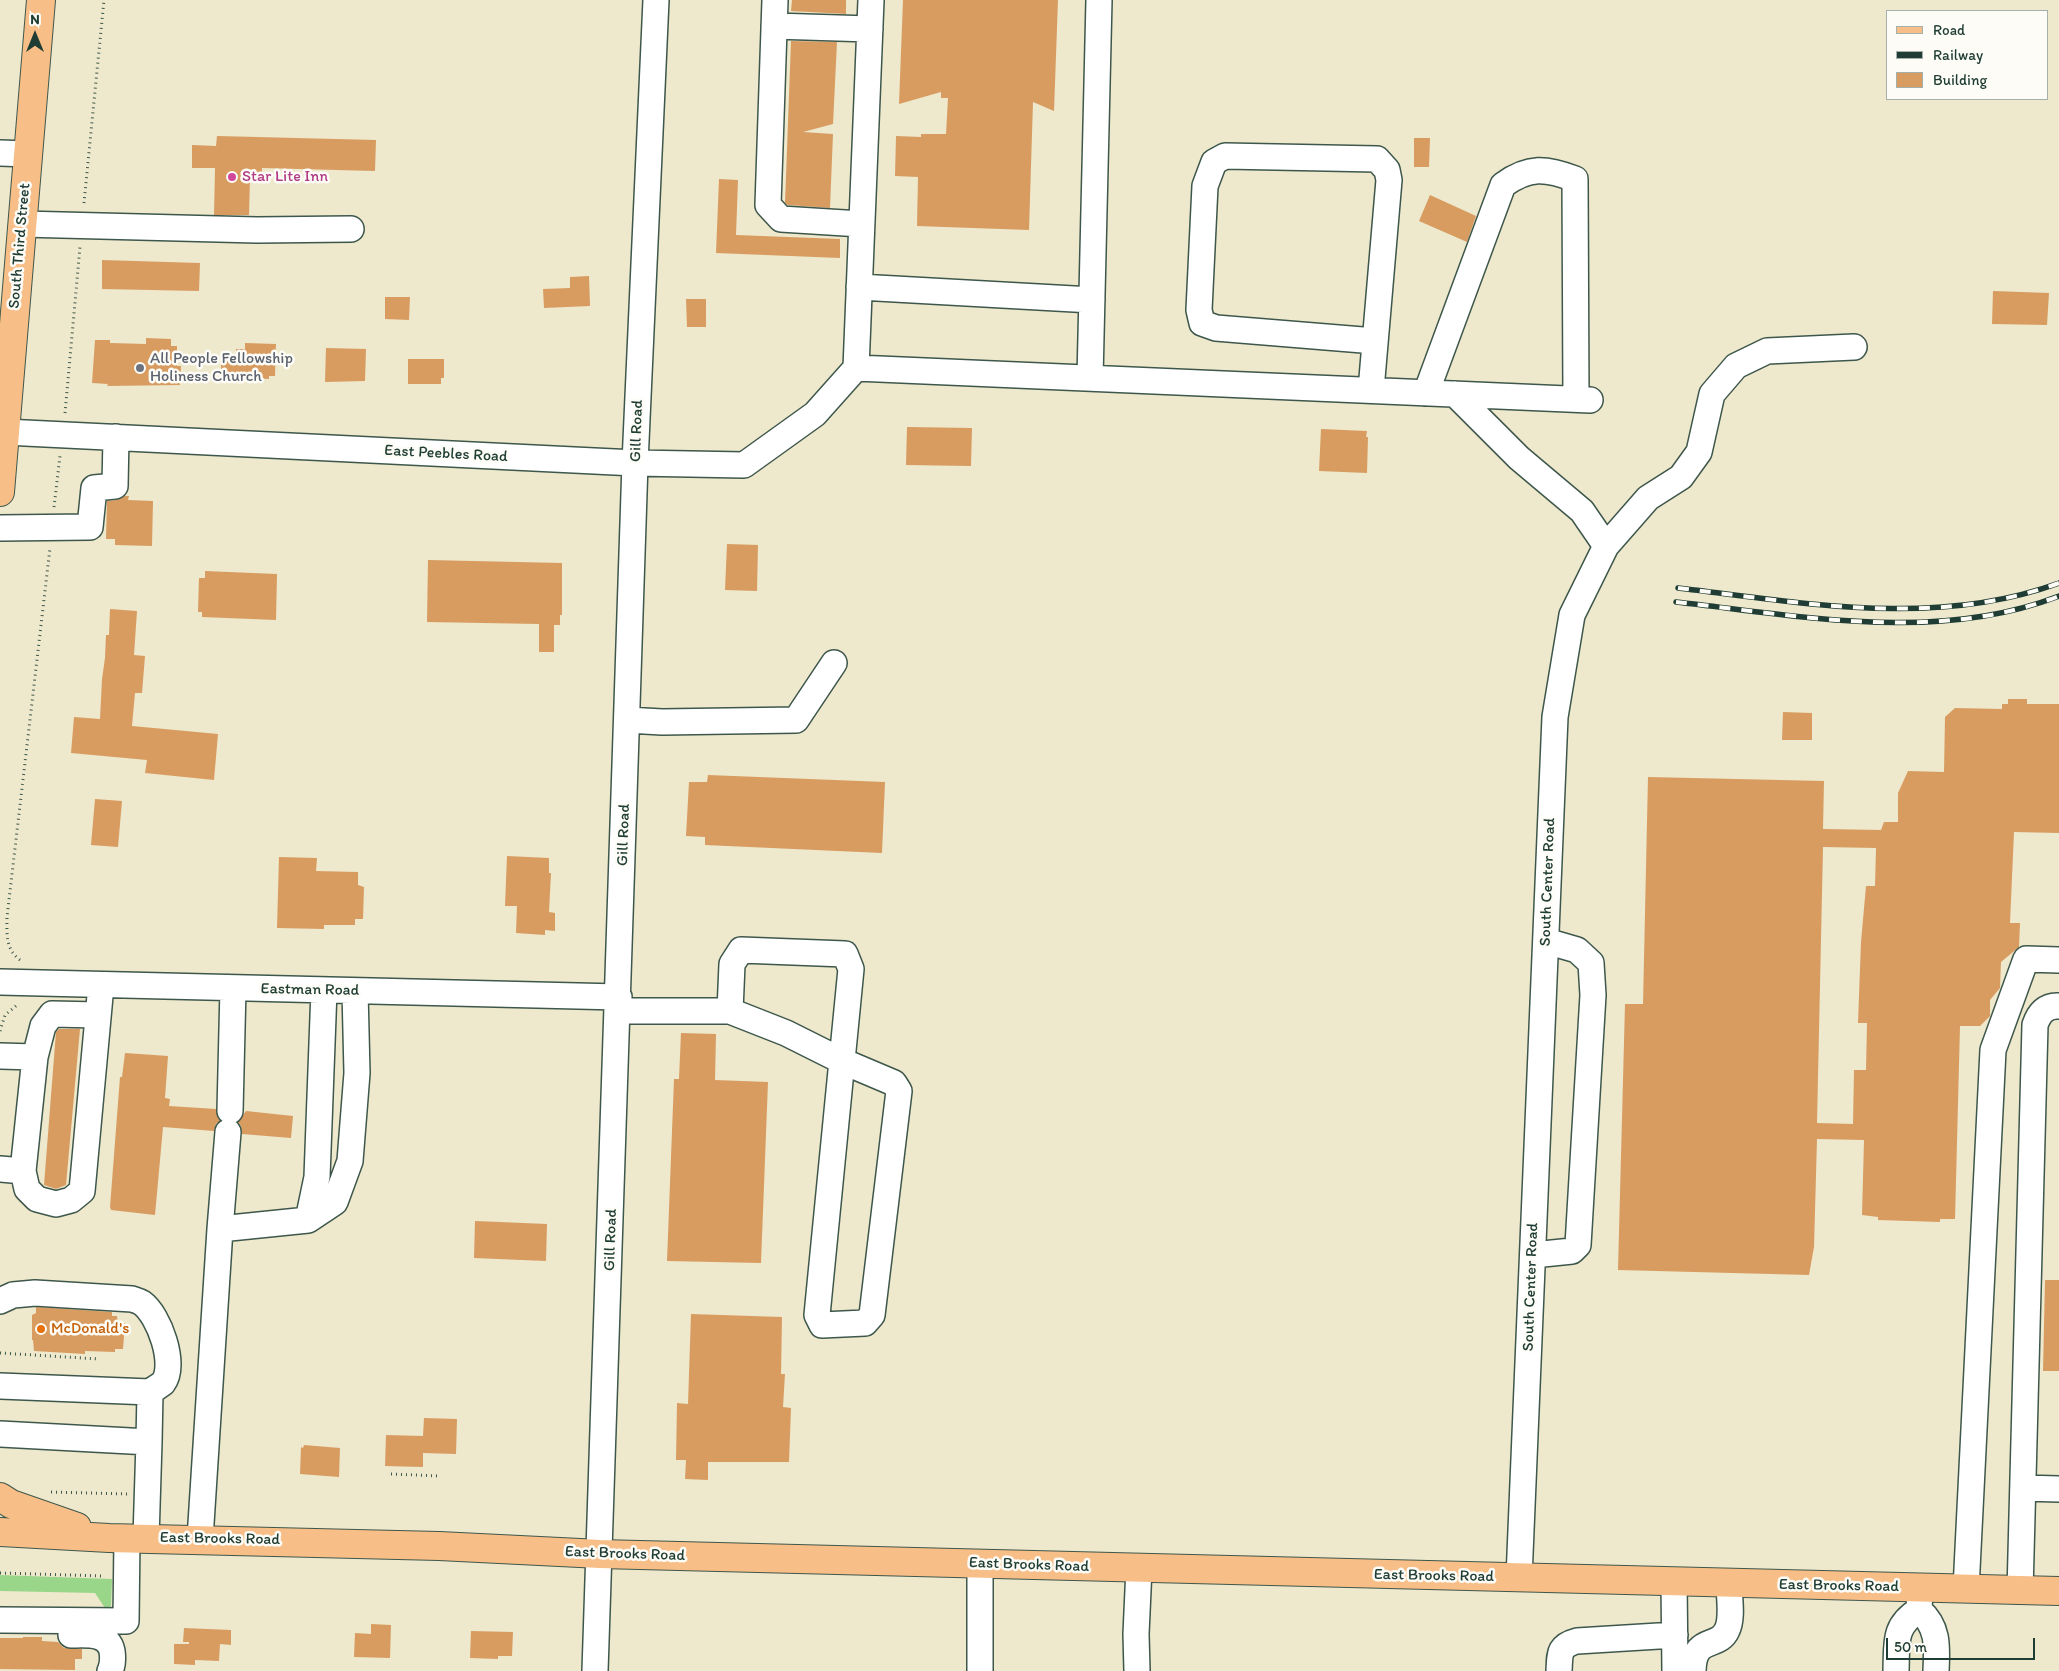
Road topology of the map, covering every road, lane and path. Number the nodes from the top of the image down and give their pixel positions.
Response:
1 (41, 0) edge
2 (656, 0) edge
3 (775, 0) edge
4 (871, 0) edge
5 (1099, 0) edge
6 (774, 26) junction
7 (870, 29) junction
8 (0, 152) edge
9 (28, 154) junction
10 (22, 224) junction
11 (861, 224) junction
12 (351, 229) dead end
13 (858, 287) junction
14 (1092, 300) junction
15 (7, 332) edge
16 (1375, 341) junction
17 (1854, 347) dead end
18 (856, 368) junction
19 (1090, 378) junction
20 (1371, 390) junction
21 (1426, 393) junction
22 (1455, 394) junction
23 (2, 431) edge
24 (62, 434) junction
25 (116, 437) junction
26 (635, 463) junction
27 (0, 492) edge
28 (52, 527) junction
29 (0, 528) edge
30 (1606, 546) junction
31 (834, 663) dead end
32 (627, 720) junction
33 (1546, 941) junction
34 (2059, 960) edge
35 (27, 965) dead end
36 (0, 982) edge
37 (101, 985) junction
38 (233, 988) junction
39 (324, 990) junction
40 (355, 991) junction
41 (619, 1004) junction
42 (2059, 1006) edge
43 (730, 1011) junction
44 (98, 1014) junction
45 (0, 1056) edge
46 (35, 1058) junction
47 (842, 1061) junction
48 (11, 1170) edge
49 (308, 1220) junction
50 (220, 1228) junction
51 (1533, 1255) junction
52 (0, 1301) edge
53 (0, 1309) edge
54 (0, 1353) edge
55 (100, 1359) dead end
56 (0, 1386) edge
57 (150, 1392) junction
58 (0, 1434) edge
59 (149, 1442) junction
60 (391, 1474) dead end
61 (439, 1476) dead end
62 (2023, 1488) junction
63 (2059, 1489) edge
64 (48, 1492) dead end
65 (148, 1495) junction
66 (0, 1497) edge
67 (0, 1532) edge
68 (128, 1538) junction
69 (200, 1539) junction
70 (600, 1554) junction
71 (980, 1564) junction
72 (1138, 1568) junction
73 (0, 1573) edge
74 (103, 1576) dead end
75 (1519, 1578) junction
76 (1674, 1582) junction
77 (1729, 1584) junction
78 (1966, 1589) junction
79 (2020, 1591) junction
80 (2059, 1592) edge
81 (1920, 1599) junction
82 (0, 1620) edge
83 (0, 1633) edge
84 (1683, 1656) edge
85 (110, 1671) edge
86 (595, 1671) edge
87 (980, 1671) edge
88 (1137, 1671) edge
89 (1559, 1671) edge
90 (1896, 1671) edge
91 (1936, 1671) edge

1 - 9 main road, South Third Street
2 - 26 street, Gill Road
3 - 6 street
4 - 7 street
5 - 14 street
6 - 7 street
6 - 11 street
7 - 11 street
8 - 9 street
9 - 10 main road, South Third Street
10 - 12 street
10 - 15 main road, South Third Street
11 - 13 street
13 - 14 street
13 - 18 street
14 - 19 street
15 - 23 main road, South Third Street
16 - 16 street
16 - 20 street
17 - 30 street, South Center Road
18 - 19 street
18 - 26 street, East Peebles Road
19 - 20 street
20 - 21 street
21 - 22 street
21 - 22 street
22 - 30 street
23 - 24 street, East Peebles Road
23 - 27 main road, South Third Street
24 - 25 street, East Peebles Road
24 - 28 path
25 - 26 street, East Peebles Road
25 - 28 street
26 - 32 street, Gill Road
28 - 29 street
28 - 35 path
30 - 33 street, South Center Road
31 - 32 street
32 - 41 street, Gill Road
33 - 51 street, South Center Road
33 - 51 street
34 - 78 street
36 - 37 street, Eastman Road
37 - 38 street, Eastman Road
37 - 44 street
38 - 39 street, Eastman Road
38 - 50 street
39 - 40 street, Eastman Road
39 - 49 street
40 - 41 street, Eastman Road
40 - 49 street
41 - 43 street, Eastman Road
41 - 70 street, Gill Road
42 - 62 street
43 - 47 street
43 - 47 street
44 - 46 street
44 - 48 street
45 - 46 street
46 - 48 street
47 - 47 street
49 - 50 street
50 - 69 street
51 - 75 street, South Center Road
52 - 53 street
52 - 57 street
54 - 55 path
56 - 57 street
57 - 59 street
58 - 59 street
59 - 65 street
60 - 61 path
62 - 63 street
62 - 79 street
64 - 65 path
65 - 68 street
66 - 68 main road
67 - 68 main road, East Brooks Road
68 - 69 main road, East Brooks Road
68 - 82 street
69 - 70 main road, East Brooks Road
70 - 71 main road, East Brooks Road
70 - 86 street, Gill Road
71 - 72 main road, East Brooks Road
71 - 87 street
72 - 75 main road, East Brooks Road
72 - 88 street
73 - 74 path
75 - 76 main road, East Brooks Road
76 - 77 main road, East Brooks Road
76 - 84 street
77 - 81 main road, East Brooks Road
77 - 84 street
78 - 79 main road, East Brooks Road
78 - 81 main road, East Brooks Road
79 - 80 main road, East Brooks Road
81 - 90 street
81 - 91 street
83 - 85 street
84 - 89 street

